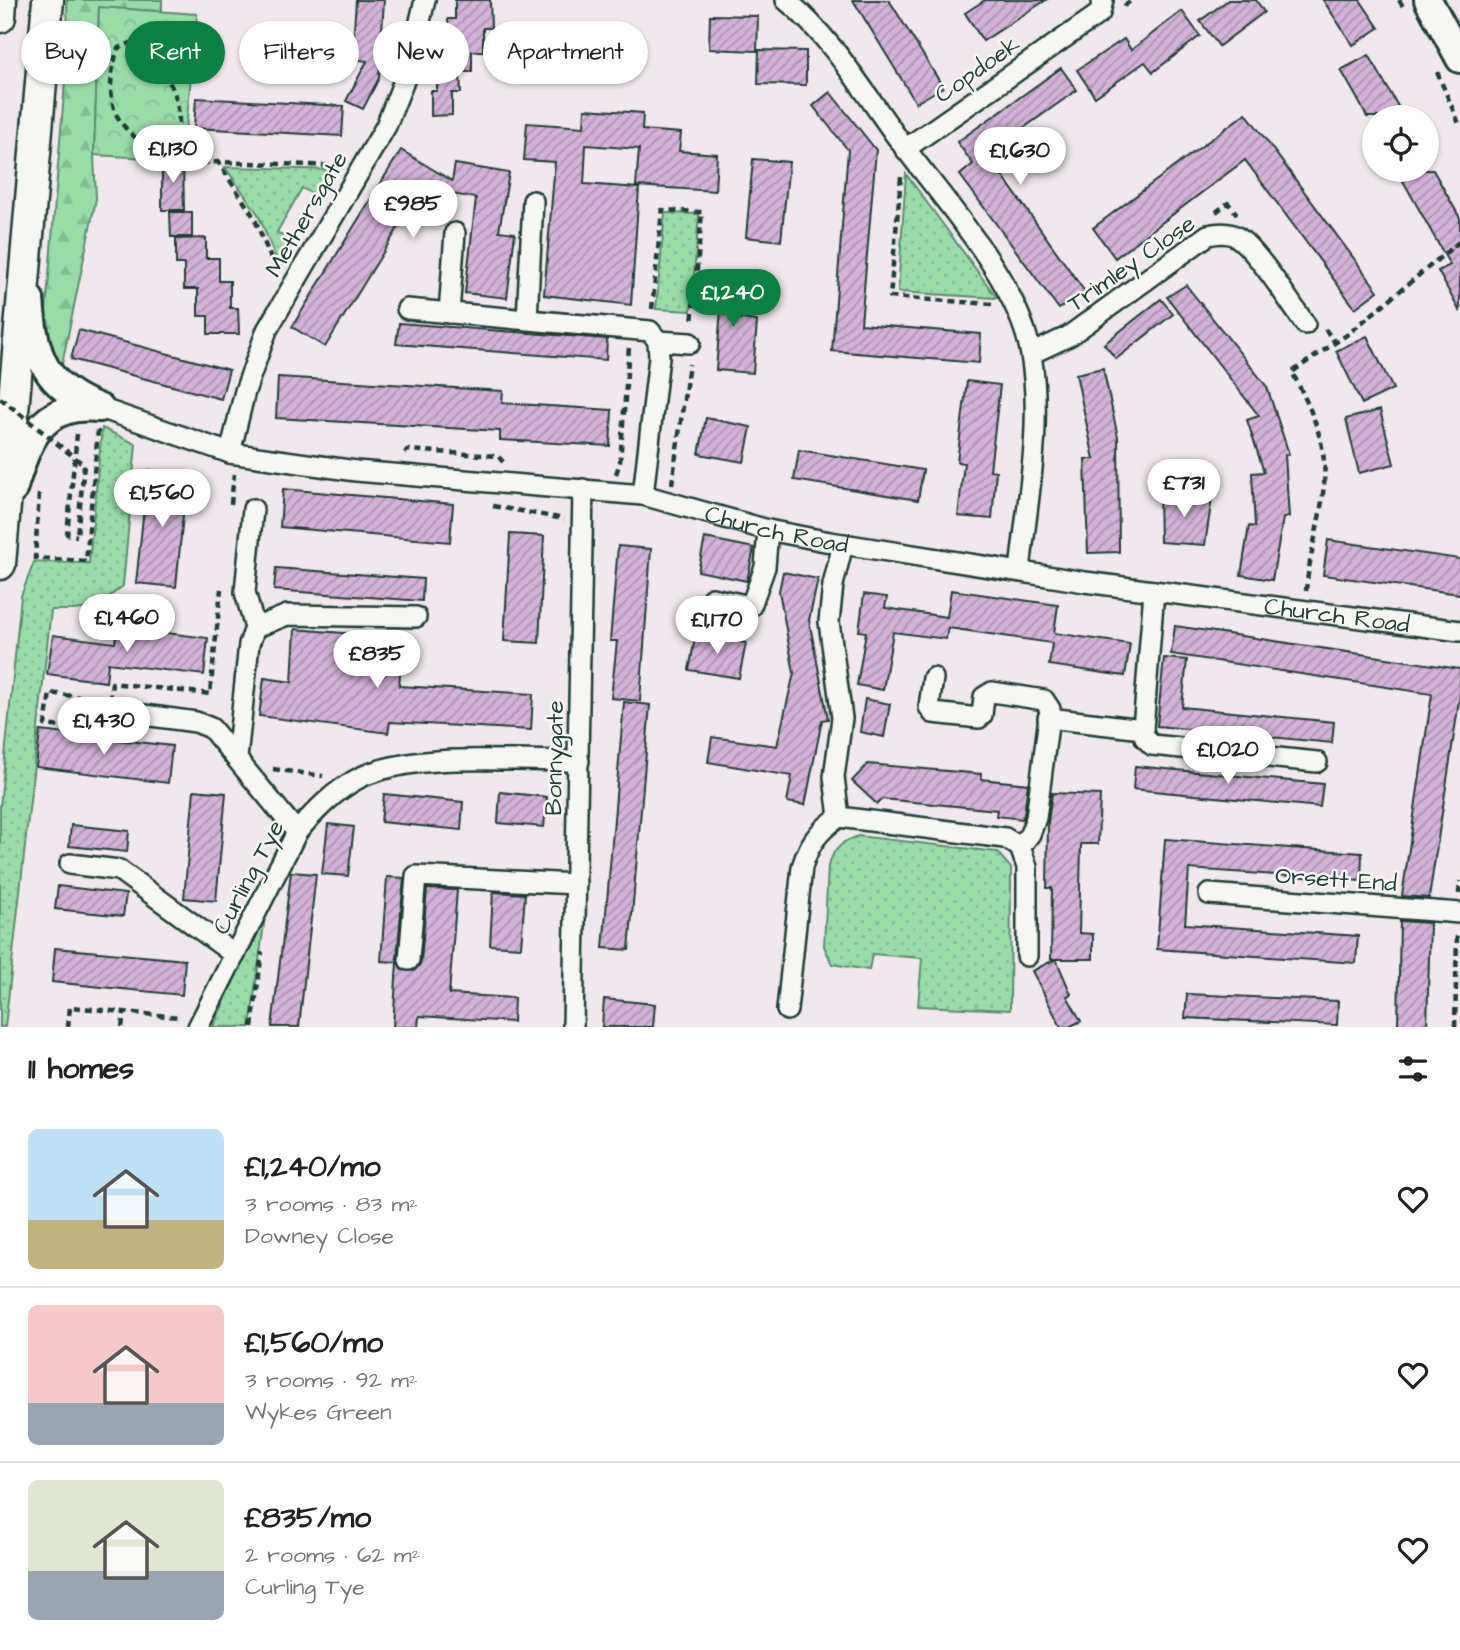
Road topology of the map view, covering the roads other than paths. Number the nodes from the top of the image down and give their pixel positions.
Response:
1 (1, 0) edge
2 (48, 0) edge
3 (425, 0) edge
4 (786, 0) edge
5 (1117, 0) edge
6 (1428, 0) edge
7 (1101, 7) edge
8 (0, 17) edge
9 (1460, 59) edge
10 (904, 156) junction
11 (533, 201) dead end
12 (455, 233) dead end
13 (28, 262) junction
14 (407, 309) dead end
15 (449, 313) junction
16 (527, 319) junction
17 (1312, 322) road end
18 (658, 341) junction
19 (690, 343) road end
20 (1031, 354) junction
21 (104, 417) junction
22 (232, 460) junction
23 (583, 489) junction
24 (643, 495) junction
25 (253, 509) dead end
26 (5, 515) junction
27 (768, 530) junction
28 (843, 544) junction
29 (0, 564) edge
30 (1020, 572) junction
31 (1154, 591) junction
32 (712, 598) dead end
33 (416, 617) dead end
34 (255, 628) junction
35 (1460, 631) edge
36 (933, 678) dead end
37 (145, 715) dead end
38 (1048, 718) junction
39 (1143, 729) junction
40 (237, 758) junction
41 (579, 761) junction
42 (1317, 762) dead end
43 (839, 817) junction
44 (297, 832) junction
45 (1020, 847) junction
46 (70, 863) dead end
47 (576, 884) junction
48 (1209, 894) dead end
49 (1459, 911) edge
50 (235, 954) junction
51 (1027, 956) dead end
52 (408, 960) dead end
53 (787, 1010) dead end
54 (198, 1027) edge
55 (573, 1027) edge

1 - 8 main road
2 - 13 main road
3 - 22 street, Methersgate
4 - 10 street
5 - 7 street, Copdoek
6 - 9 street
7 - 10 street, Copdoek
10 - 20 street
11 - 16 street
12 - 15 street
13 - 21 street, Church Road
13 - 26 main road
14 - 15 street
15 - 16 street
16 - 18 street
17 - 20 street, Trimley Close
18 - 19 street
18 - 24 street
20 - 30 street
21 - 22 street, Church Road
21 - 26 street, Church Road
22 - 23 street, Church Road
23 - 24 street, Church Road
23 - 41 street, Bonnygate
24 - 27 street, Church Road
25 - 34 street
26 - 29 main road
27 - 28 street, Church Road
27 - 32 street
28 - 30 street, Church Road
28 - 43 street
30 - 31 street, Church Road
31 - 35 street, Church Road
31 - 39 street
33 - 34 street
34 - 40 street
36 - 38 street
37 - 40 street
38 - 39 street
38 - 45 street
39 - 42 street
40 - 44 street
41 - 44 street, Curling Tye
41 - 47 street, Bonnygate
43 - 45 street
43 - 53 street
44 - 50 street, Curling Tye
45 - 51 street
46 - 50 street
47 - 52 street
47 - 55 street, Bonnygate
48 - 49 street, Orsett End
50 - 54 street, Curling Tye

